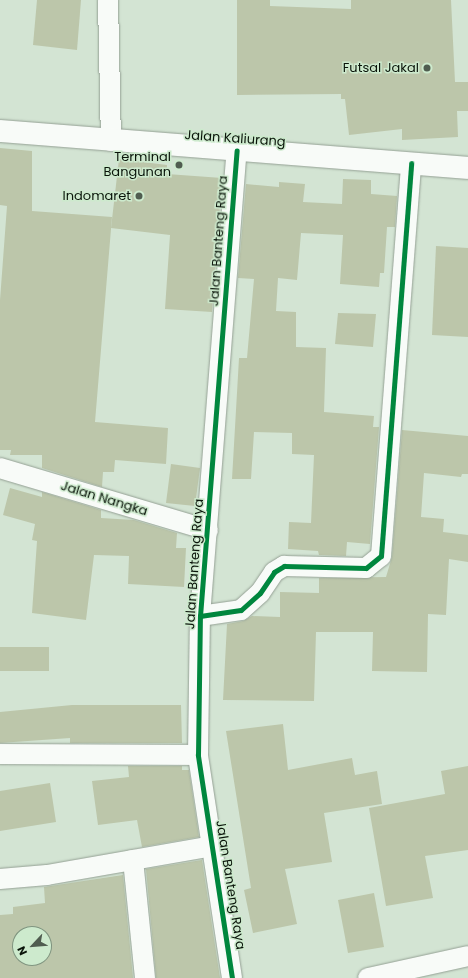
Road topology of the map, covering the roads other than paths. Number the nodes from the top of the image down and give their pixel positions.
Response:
1 (108, 0) edge
2 (0, 131) edge
3 (111, 141) junction
4 (237, 150) junction
5 (411, 163) junction
6 (468, 168) edge
7 (0, 468) edge
8 (208, 530) junction
9 (200, 616) junction
10 (0, 754) edge
11 (198, 755) junction
12 (213, 846) junction
13 (134, 860) junction
14 (0, 879) edge
15 (468, 956) edge
16 (145, 978) edge
17 (232, 978) edge
18 (368, 978) edge

1 - 3 street
2 - 3 main road, Jalan Kaliurang
3 - 4 main road, Jalan Kaliurang
4 - 5 main road, Jalan Kaliurang
4 - 8 street, Jalan Banteng Raya
5 - 6 main road, Jalan Kaliurang
5 - 9 street
7 - 8 street, Jalan Nangka
8 - 9 street, Jalan Banteng Raya
9 - 11 street, Jalan Banteng Raya
10 - 11 street
11 - 12 street, Jalan Banteng Raya
12 - 13 street
12 - 17 street, Jalan Banteng Raya
13 - 14 street
13 - 16 street
15 - 18 street

